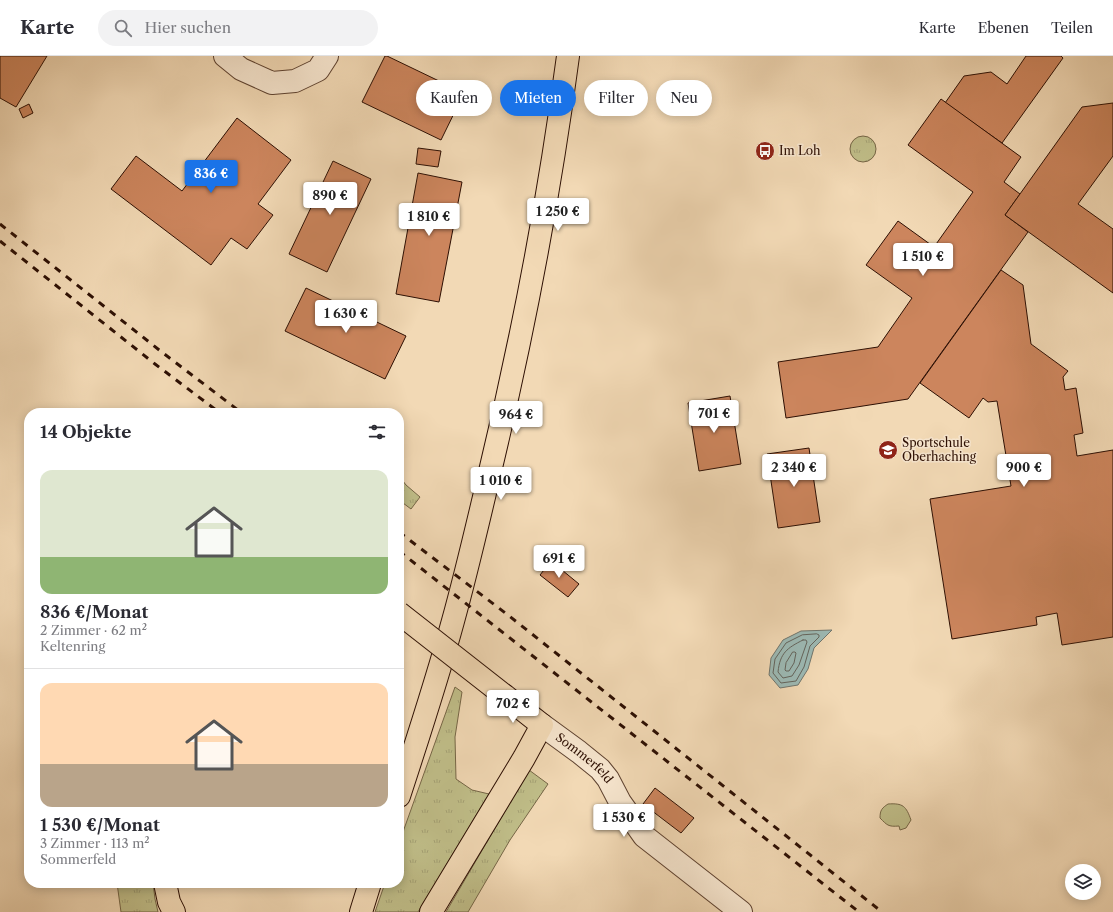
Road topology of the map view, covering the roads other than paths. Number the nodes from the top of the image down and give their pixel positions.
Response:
1 (225, 56) edge
2 (326, 56) edge
3 (568, 56) edge
4 (404, 617) edge
5 (542, 726) junction
6 (404, 781) edge
7 (166, 888) edge
8 (368, 888) edge
9 (174, 912) edge
10 (361, 912) edge
11 (431, 912) edge
12 (741, 912) edge

1 - 2 street
3 - 6 main road
4 - 5 main road, bridge
5 - 11 main road
5 - 12 street, Sommerfeld
7 - 9 main road
8 - 10 main road

